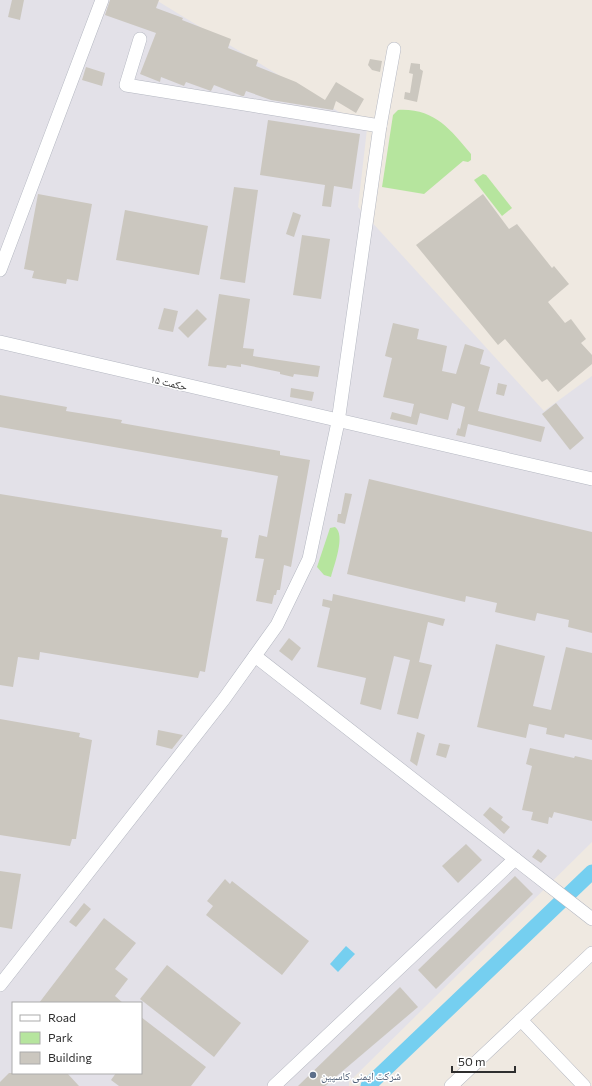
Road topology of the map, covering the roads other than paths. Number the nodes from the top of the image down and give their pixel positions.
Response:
1 (102, 0) edge
2 (140, 39) dead end
3 (394, 49) dead end
4 (380, 126) junction
5 (0, 270) edge
6 (0, 342) edge
7 (338, 422) junction
8 (592, 479) edge
9 (255, 656) junction
10 (515, 859) junction
11 (592, 919) edge
12 (592, 953) edge
13 (0, 985) edge
14 (521, 1020) junction
15 (453, 1085) edge
16 (274, 1086) edge
17 (584, 1086) edge

1 - 5 street
2 - 4 street
3 - 4 street
4 - 7 street
6 - 7 street, حکمت ۱۵
7 - 8 street, حکمت ۱۵
7 - 9 street
9 - 10 street
9 - 13 street
10 - 11 street
10 - 16 street
12 - 14 street
14 - 15 street
14 - 17 street

